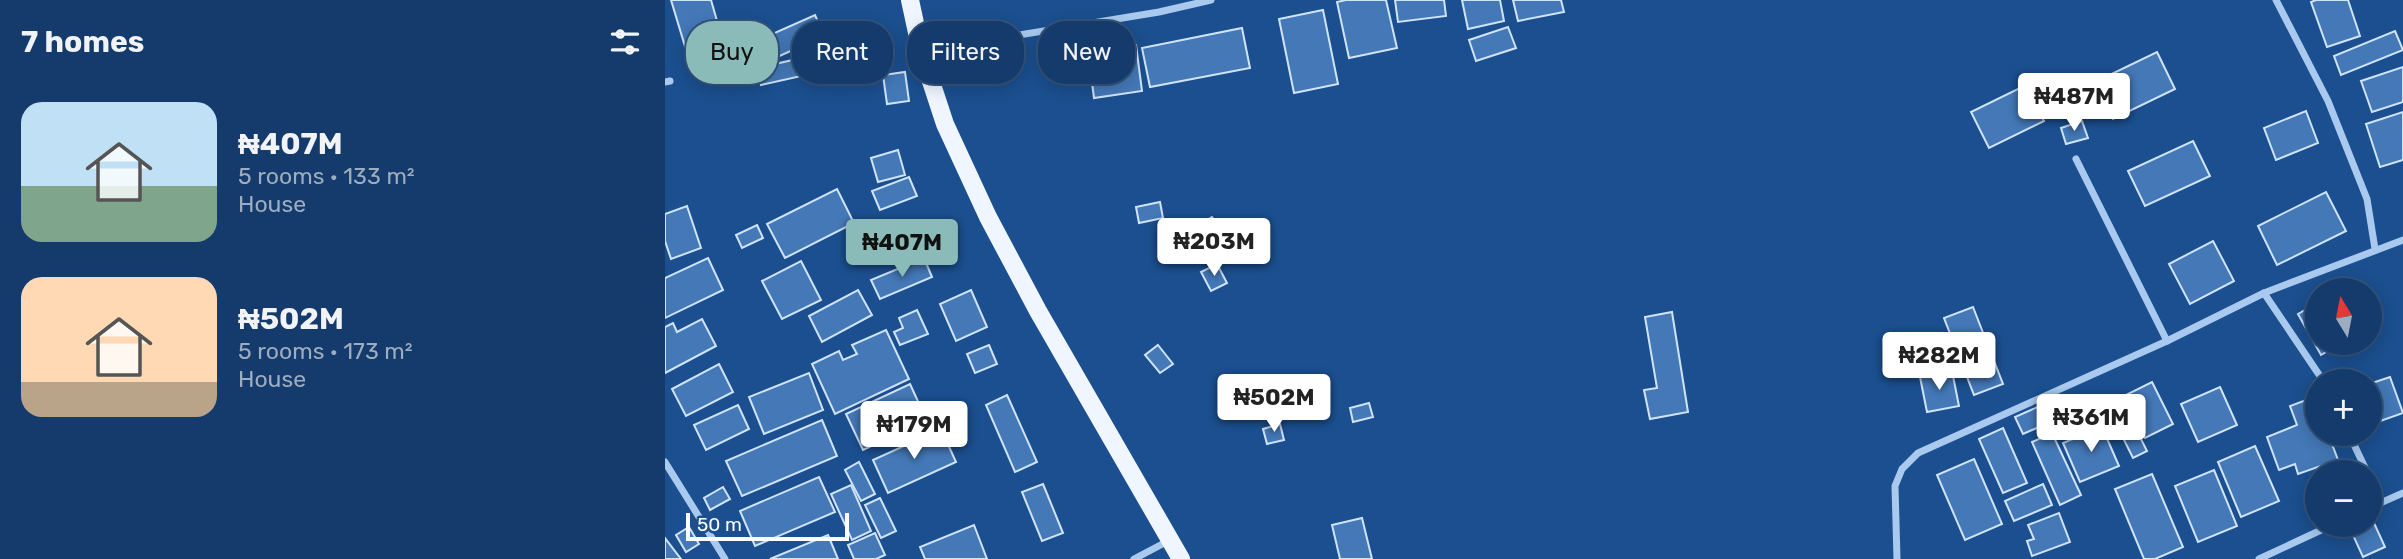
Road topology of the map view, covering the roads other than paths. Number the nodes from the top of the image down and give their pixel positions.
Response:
1 (910, 0) edge
2 (1211, 0) edge
3 (2276, 0) edge
4 (915, 21) edge
5 (1024, 34) edge
6 (932, 84) edge
7 (2076, 159) dead end
8 (2403, 240) edge
9 (2375, 249) junction
10 (2264, 293) junction
11 (2167, 341) junction
12 (2314, 369) edge
13 (665, 461) edge
14 (2403, 493) edge
15 (2382, 502) edge
16 (2306, 537) edge
17 (1171, 540) junction
18 (725, 559) edge
19 (1134, 559) edge
20 (1181, 559) edge
21 (1897, 559) edge
22 (2259, 559) edge

1 - 4 main road
2 - 5 street
3 - 9 street
6 - 17 main road
7 - 11 street
8 - 9 street
9 - 10 street
10 - 11 street
10 - 12 street
11 - 21 street
13 - 18 street
14 - 15 street
16 - 22 street
17 - 19 street
17 - 20 main road

